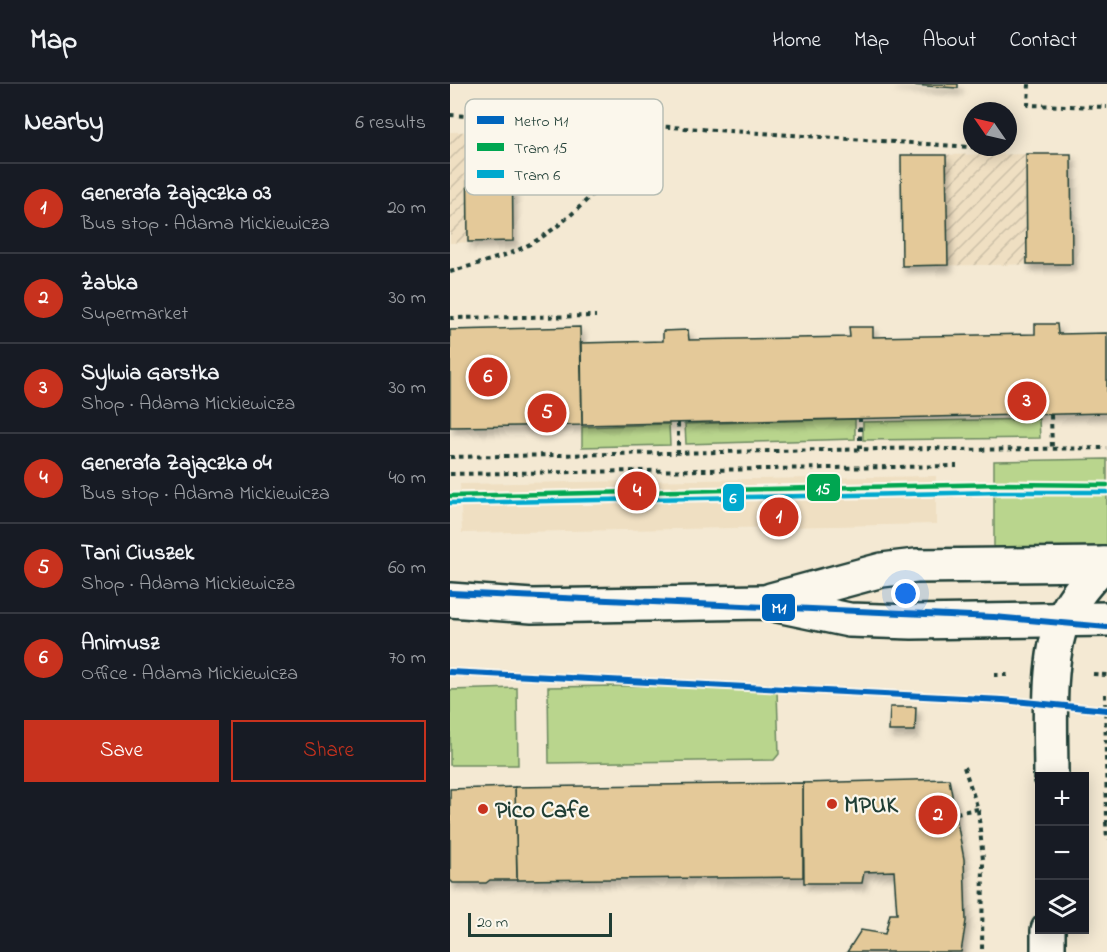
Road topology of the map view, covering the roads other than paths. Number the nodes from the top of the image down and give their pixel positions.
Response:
1 (1106, 564) edge
2 (450, 600) edge
3 (763, 602) junction
4 (532, 606) junction
5 (450, 618) edge
6 (1107, 619) edge
7 (1063, 620) junction
8 (1051, 772) edge
9 (1048, 934) edge
10 (1048, 952) edge

1 - 3 main road
1 - 7 main road
2 - 4 main road
3 - 4 main road
3 - 7 main road
4 - 5 main road
6 - 7 main road
7 - 8 main road
9 - 10 main road

